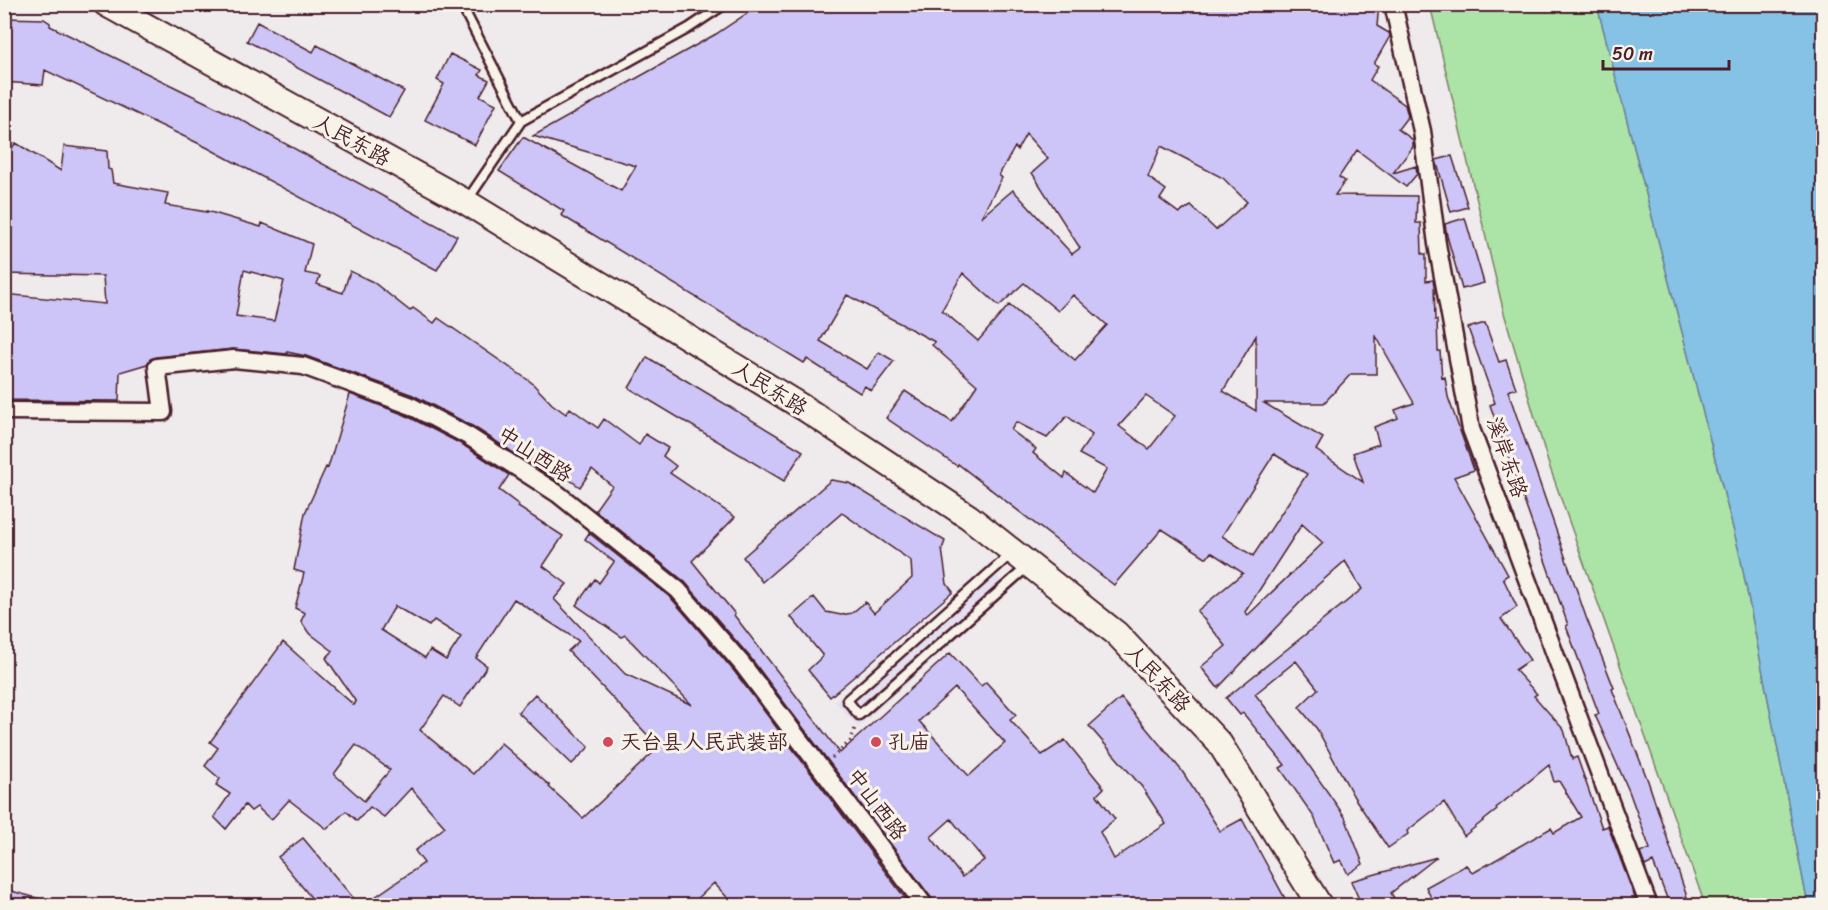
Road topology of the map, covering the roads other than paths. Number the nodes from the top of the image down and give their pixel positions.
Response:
1 (106, 4) edge
2 (461, 4) edge
3 (725, 4) edge
4 (1393, 4) edge
5 (521, 120) junction
6 (466, 202) junction
7 (4, 411) edge
8 (1021, 558) junction
9 (925, 906) edge
10 (1320, 906) edge
11 (1649, 906) edge

1 - 6 main road, 人民东路
2 - 5 lane
3 - 5 lane
4 - 11 street, 溪岸东路
5 - 6 lane
6 - 8 main road, 人民东路
7 - 9 street, 中山西路
8 - 8 lane
8 - 10 main road, 人民东路

